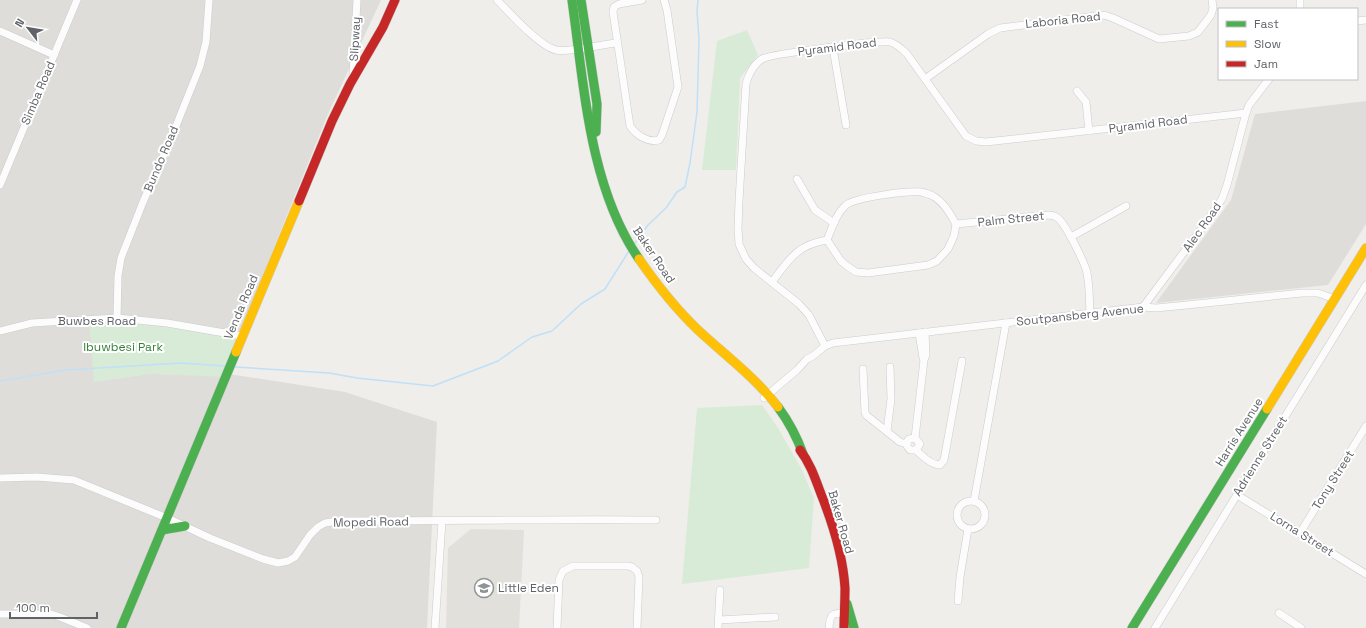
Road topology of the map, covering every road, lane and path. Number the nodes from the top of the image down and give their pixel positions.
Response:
1 (77, 0) edge
2 (209, 0) edge
3 (357, 0) edge
4 (395, 0) edge
5 (497, 0) edge
6 (572, 0) edge
7 (581, 0) edge
8 (642, 0) edge
9 (664, 0) edge
10 (1212, 0) edge
11 (0, 31) edge
12 (617, 43) junction
13 (584, 47) junction
14 (832, 48) junction
15 (54, 55) junction
16 (353, 78) junction
17 (925, 79) junction
18 (1268, 80) edge
19 (1077, 91) dead end
20 (1246, 113) junction
21 (846, 124) dead end
22 (1089, 131) junction
23 (797, 179) dead end
24 (0, 185) edge
25 (1126, 206) dead end
26 (834, 224) junction
27 (956, 224) junction
28 (1071, 238) junction
29 (827, 240) junction
30 (1366, 248) edge
31 (772, 282) junction
32 (1366, 285) edge
33 (1335, 299) junction
34 (1143, 307) junction
35 (1090, 313) junction
36 (117, 318) junction
37 (1006, 323) junction
38 (0, 331) edge
39 (922, 332) junction
40 (242, 336) junction
41 (825, 346) junction
42 (962, 361) dead end
43 (890, 367) dead end
44 (863, 369) dead end
45 (766, 396) junction
46 (1366, 426) edge
47 (887, 431) junction
48 (915, 438) junction
49 (907, 444) junction
50 (916, 450) junction
51 (0, 478) edge
52 (1237, 495) junction
53 (974, 501) junction
54 (167, 518) junction
55 (656, 520) dead end
56 (442, 521) junction
57 (185, 526) junction
58 (968, 529) junction
59 (162, 530) junction
60 (1300, 533) junction
61 (1365, 573) edge
62 (720, 590) dead end
63 (845, 600) junction
64 (958, 601) dead end
65 (844, 613) junction
66 (1279, 613) dead end
67 (0, 614) edge
68 (775, 617) dead end
69 (719, 620) junction
70 (87, 628) edge
71 (121, 628) edge
72 (435, 628) edge
73 (557, 628) edge
74 (637, 628) edge
75 (718, 628) edge
76 (829, 628) edge
77 (844, 628) edge
78 (854, 628) edge
79 (1132, 628) edge
80 (1155, 628) edge
81 (1301, 628) edge

1 - 15 street, Simba Road
2 - 36 street, Bundo Road
3 - 16 street, Slipway
4 - 16 main road, Venda Road
5 - 13 street
6 - 13 main road, Baker Road
7 - 13 main road, Baker Road
8 - 12 street
9 - 12 street
10 - 17 street, Laboria Road
11 - 15 street
12 - 13 street
13 - 45 main road, Baker Road
14 - 17 street, Pyramid Road
14 - 21 street
14 - 31 street, Pyramid Road
15 - 24 street, Simba Road
16 - 40 main road, Venda Road
17 - 22 street, Pyramid Road
18 - 20 street
19 - 22 street
20 - 22 street, Pyramid Road
20 - 34 street, Alec Road
23 - 26 street
25 - 28 street
26 - 27 street
26 - 29 street
27 - 28 street, Palm Street
27 - 29 street
28 - 35 street, Palm Street
29 - 31 street
30 - 33 main road, Harris Avenue
31 - 41 street, Pyramid Road
32 - 52 street, Adrienne Street
33 - 34 street, Soutpansberg Avenue
33 - 79 main road, Harris Avenue
34 - 35 street, Soutpansberg Avenue
35 - 37 street, Soutpansberg Avenue
36 - 38 street, Buwbes Road
36 - 40 street, Buwbes Road
37 - 39 street, Soutpansberg Avenue
37 - 53 street
39 - 41 street, Soutpansberg Avenue
39 - 48 street
40 - 54 main road, Venda Road
41 - 45 street
42 - 50 street
43 - 47 street
44 - 47 street
45 - 63 main road, Baker Road
46 - 60 street, Tony Street
47 - 49 street
48 - 49 street
48 - 50 street
49 - 50 street
51 - 54 street, Mopedi Road
52 - 60 street, Lorna Street
52 - 80 street, Adrienne Street
53 - 58 street
53 - 58 street
54 - 57 street, Mopedi Road
54 - 59 main road, Venda Road
55 - 56 street, Mopedi Road
56 - 57 street, Mopedi Road
56 - 72 street
57 - 59 main road
58 - 64 street
59 - 71 main road, Venda Road
60 - 61 street, Lorna Street
62 - 69 street
63 - 65 main road, Baker Road
63 - 78 main road, Baker Road
65 - 76 street
65 - 77 main road, Baker Road
66 - 81 street
67 - 70 street
68 - 69 street
69 - 75 street
73 - 74 street

